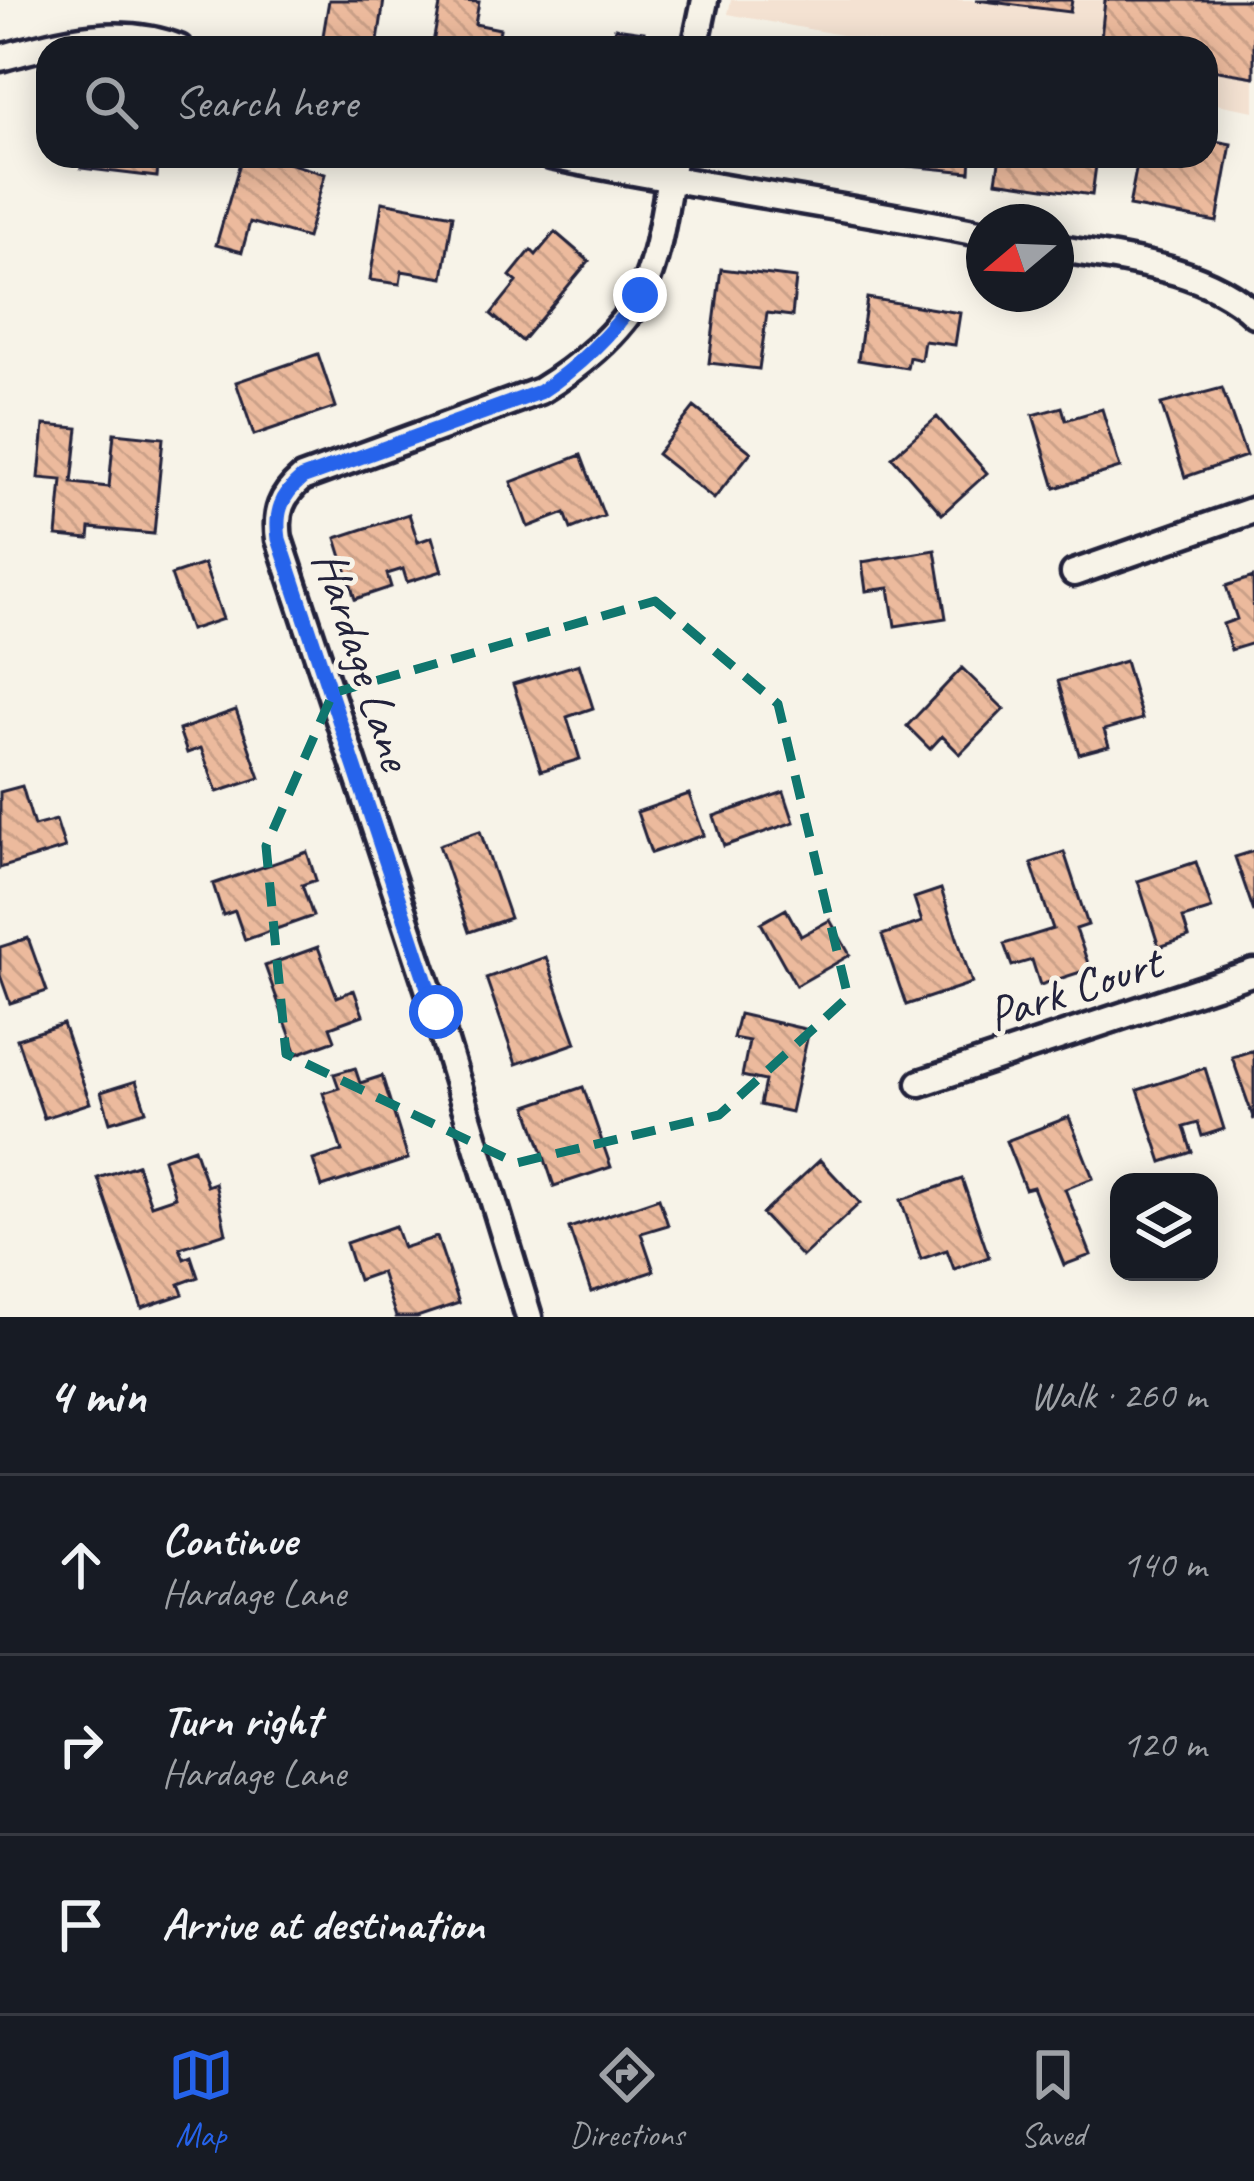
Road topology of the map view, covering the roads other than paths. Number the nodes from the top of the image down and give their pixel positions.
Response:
1 (705, 0) edge
2 (698, 36) edge
3 (36, 48) edge
4 (0, 58) edge
5 (672, 168) edge
6 (966, 230) edge
7 (1074, 251) edge
8 (1254, 314) edge
9 (1254, 510) edge
10 (1074, 573) dead end
11 (1254, 972) edge
12 (920, 1083) dead end
13 (530, 1317) edge

1 - 2 street
3 - 4 street
5 - 6 street
5 - 13 street, Hardage Lane
7 - 8 street
9 - 10 street
11 - 12 street, Park Court

